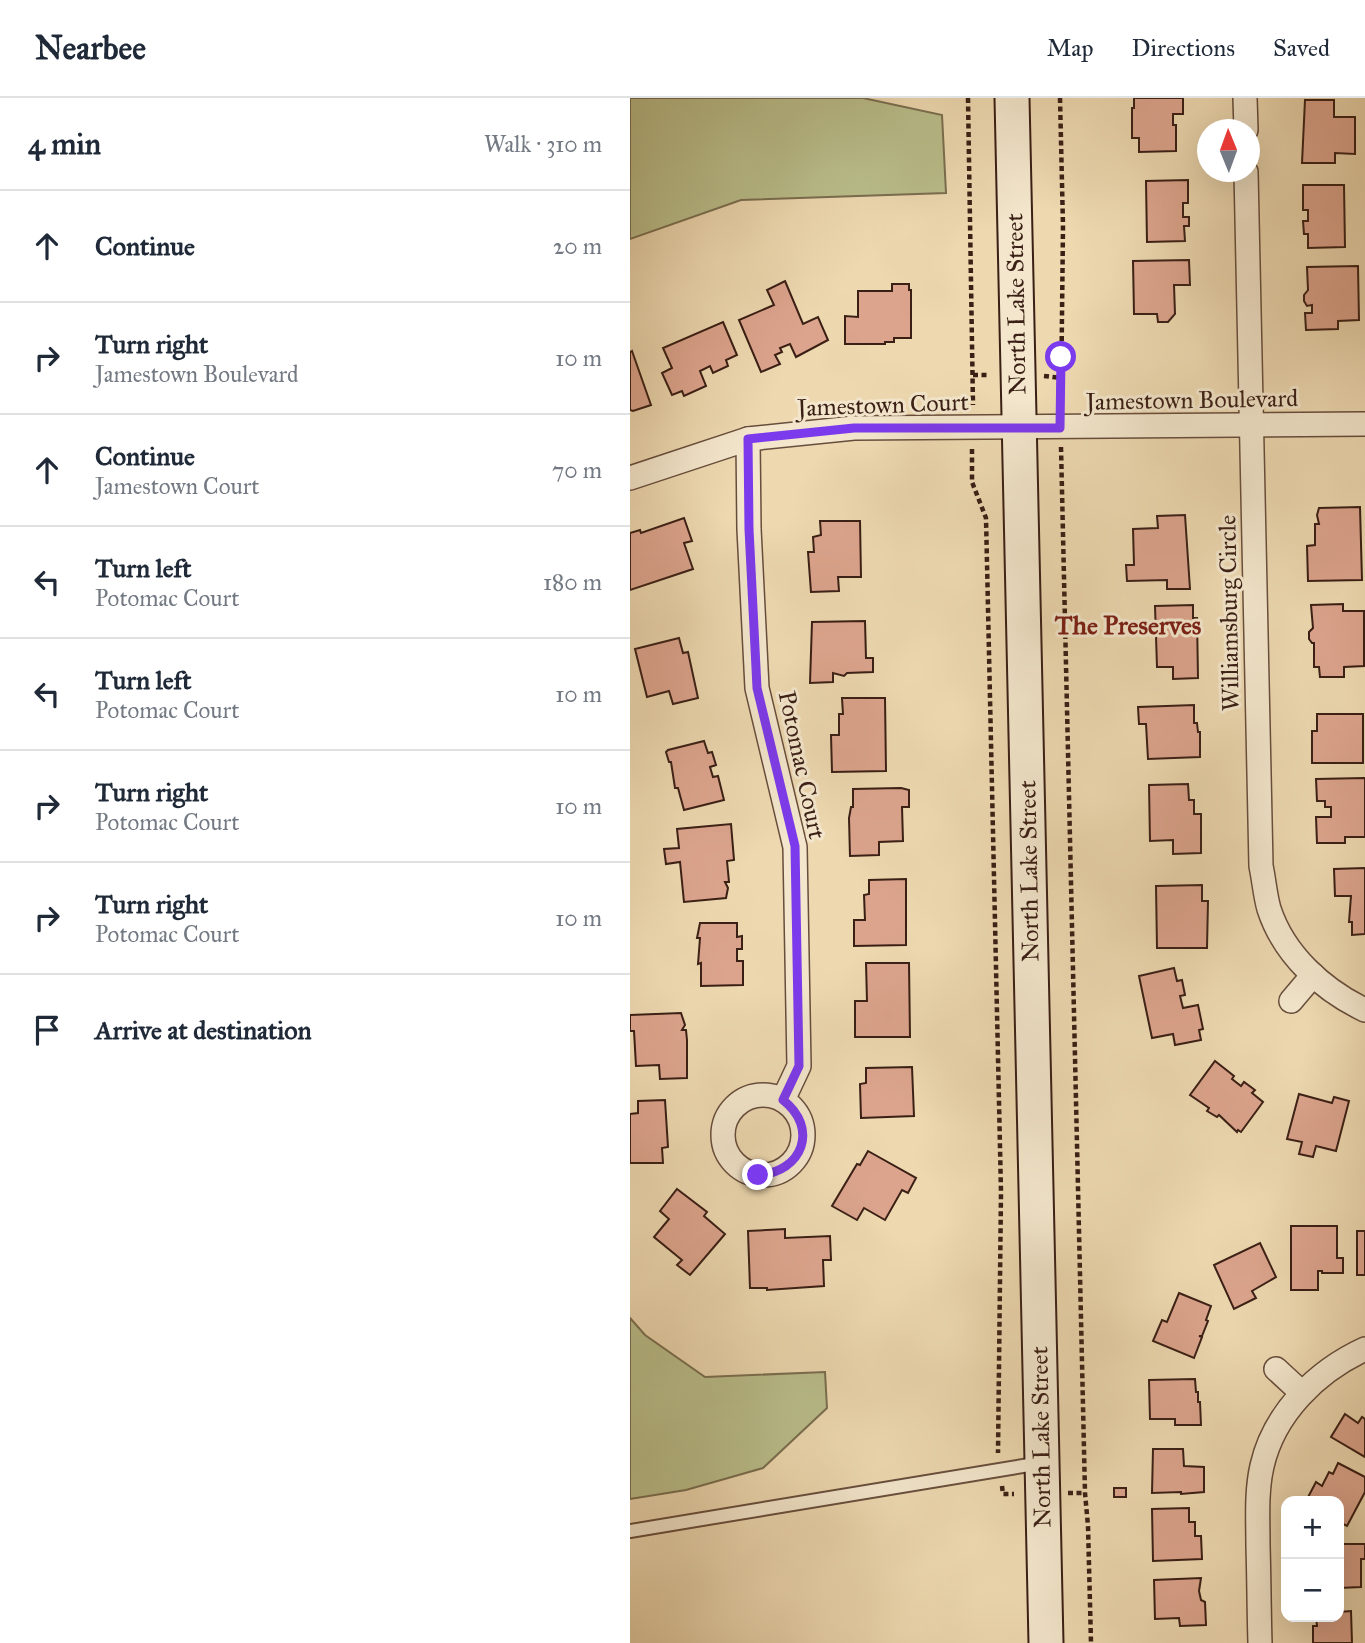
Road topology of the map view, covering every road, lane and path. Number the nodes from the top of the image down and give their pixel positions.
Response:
1 (968, 98) edge
2 (1012, 98) edge
3 (1060, 98) edge
4 (1245, 98) edge
5 (1246, 119) edge
6 (1246, 182) edge
7 (1365, 424) edge
8 (1251, 425) junction
9 (1019, 427) junction
10 (972, 428) junction
11 (1060, 428) junction
12 (748, 439) junction
13 (630, 478) edge
14 (1314, 975) junction
15 (1291, 1001) dead end
16 (1365, 1010) edge
17 (783, 1100) dead end
18 (1365, 1349) edge
19 (1276, 1369) dead end
20 (1302, 1393) junction
21 (998, 1468) junction
22 (1042, 1478) junction
23 (1085, 1493) junction
24 (630, 1531) edge
25 (1046, 1643) edge
26 (1091, 1643) edge
27 (1260, 1643) edge

1 - 10 path
2 - 9 street, North Lake Street
3 - 11 path
4 - 5 street
6 - 8 street, Williamsburg Circle
7 - 8 street, Jamestown Boulevard
8 - 11 street, Jamestown Boulevard
8 - 14 street, Williamsburg Circle
9 - 10 street, Jamestown Court
9 - 11 street, Jamestown Boulevard
9 - 22 street, North Lake Street
10 - 12 street, Jamestown Court
10 - 21 path
11 - 23 path
12 - 13 street, Jamestown Court
12 - 17 street, Potomac Court
14 - 15 street
14 - 16 street, Williamsburg Circle
18 - 20 street
19 - 20 street
20 - 27 street
21 - 22 lane
21 - 22 path
21 - 24 lane
22 - 23 path
22 - 25 street, North Lake Street
23 - 26 path

